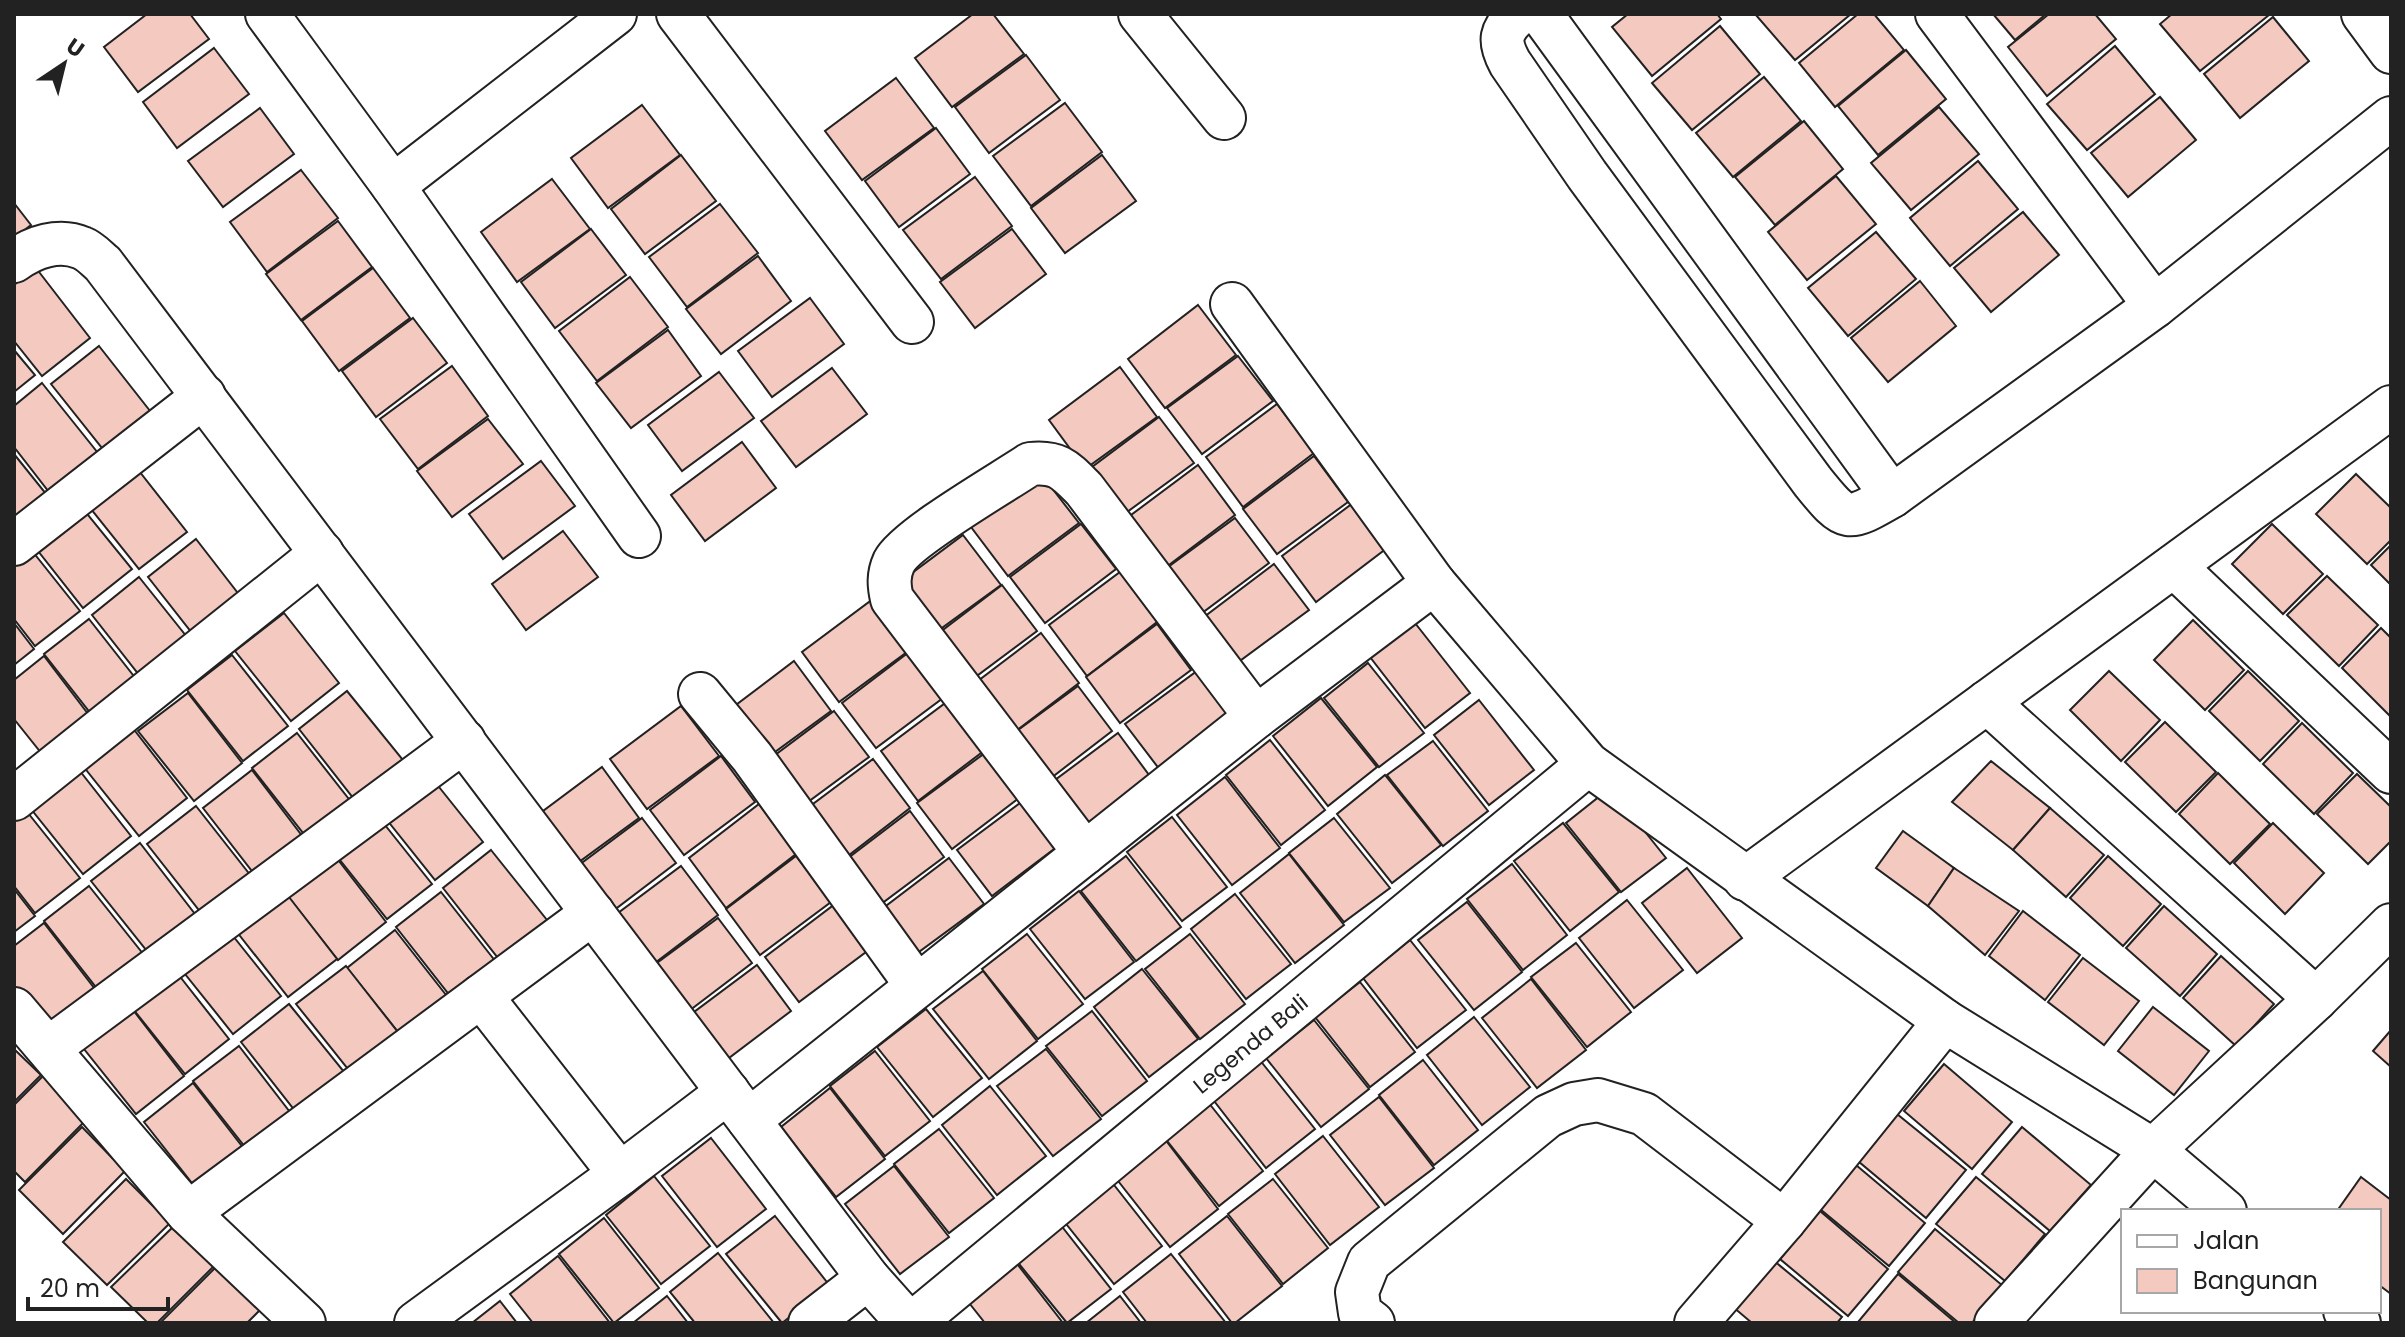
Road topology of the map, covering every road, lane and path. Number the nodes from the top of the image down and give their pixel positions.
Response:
1 (267, 14) edge
2 (615, 14) edge
3 (678, 14) edge
4 (1140, 14) edge
5 (1519, 14) edge
6 (1541, 14) edge
7 (1937, 14) edge
8 (2363, 14) edge
9 (2391, 52) edge
10 (1224, 118) dead end
11 (2391, 118) edge
12 (393, 186) junction
13 (14, 261) edge
14 (1232, 304) dead end
15 (2155, 306) junction
16 (912, 322) dead end
17 (204, 396) junction
18 (2383, 425) edge
19 (1892, 496) junction
20 (639, 536) dead end
21 (14, 544) edge
22 (322, 553) junction
23 (2174, 566) junction
24 (1434, 583) junction
25 (700, 694) dead end
26 (1987, 702) junction
27 (1256, 717) junction
28 (464, 741) junction
29 (1588, 764) junction
30 (2391, 772) edge
31 (21, 781) edge
32 (1085, 853) junction
33 (1745, 879) junction
34 (593, 913) junction
35 (2391, 925) edge
36 (917, 986) junction
37 (481, 996) junction
38 (2316, 999) junction
39 (14, 1009) edge
40 (1945, 1021) junction
41 (49, 1048) junction
42 (738, 1106) junction
43 (2153, 1150) junction
44 (620, 1174) junction
45 (2223, 1209) edge
46 (188, 1213) junction
47 (1784, 1221) junction
48 (868, 1278) junction
49 (304, 1323) edge
50 (416, 1323) edge
51 (810, 1323) edge
52 (910, 1323) edge
53 (1373, 1323) edge
54 (1696, 1323) edge
55 (1996, 1323) edge

1 - 12 street
2 - 12 street
3 - 16 street
4 - 10 street
5 - 19 street
6 - 19 street
7 - 15 street
8 - 9 street
11 - 15 street
12 - 20 street
13 - 17 street
14 - 24 street
15 - 19 street
17 - 21 street
17 - 22 street
18 - 23 street
22 - 28 street
22 - 31 street
23 - 26 street
23 - 30 street
24 - 27 street
24 - 29 street
25 - 36 street
26 - 33 street
26 - 38 street
27 - 32 street
27 - 32 street
28 - 34 street
28 - 41 street
29 - 33 street
29 - 52 street, Legenda Bali
32 - 36 street
33 - 40 street
34 - 37 street
34 - 42 street
35 - 38 street
36 - 42 street
37 - 44 street
37 - 46 street
38 - 43 street
39 - 41 street
40 - 43 street
40 - 47 street
41 - 46 street
42 - 44 street
42 - 48 street
43 - 45 street
43 - 55 street
44 - 50 street
46 - 49 street
47 - 53 street
47 - 54 street
48 - 51 street
48 - 52 street

